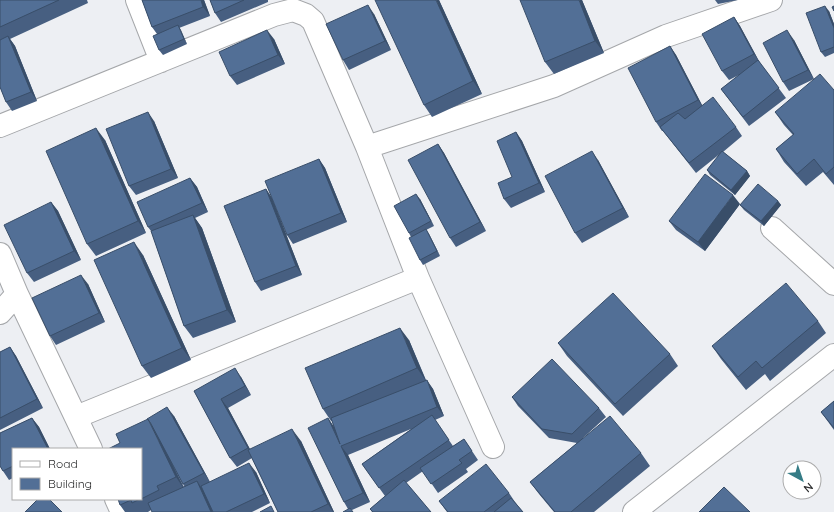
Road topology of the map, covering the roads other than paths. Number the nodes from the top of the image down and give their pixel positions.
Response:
1 (137, 0) edge
2 (771, 0) edge
3 (161, 61) junction
4 (0, 126) edge
5 (367, 147) junction
6 (772, 228) dead end
7 (0, 254) edge
8 (418, 278) junction
9 (834, 284) edge
10 (17, 294) junction
11 (0, 313) edge
12 (834, 355) edge
13 (76, 417) junction
14 (493, 446) dead end
15 (91, 448) edge
16 (116, 500) edge
17 (122, 512) edge
18 (634, 512) edge

1 - 3 street
2 - 5 street
3 - 4 street
3 - 5 street
5 - 8 street
6 - 9 street
7 - 10 street
8 - 13 street
8 - 14 street
10 - 11 street
10 - 13 street
12 - 18 street
13 - 15 street
16 - 17 street

